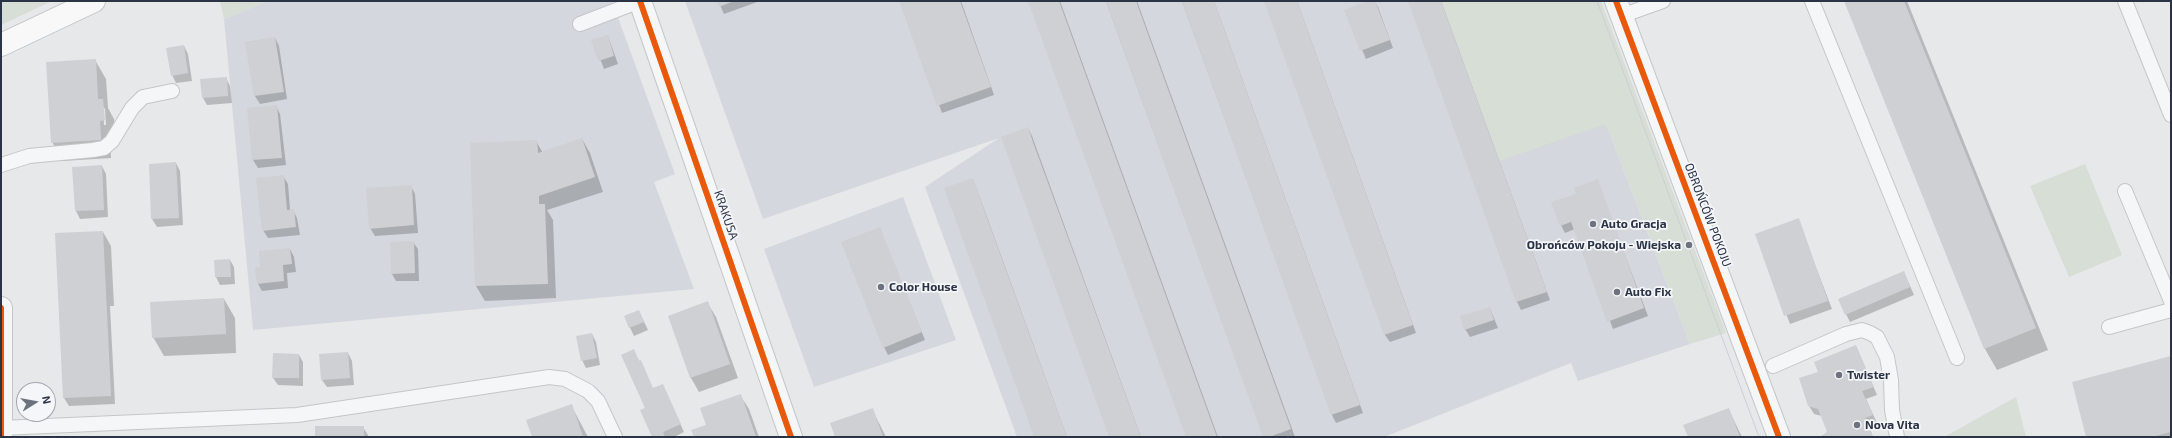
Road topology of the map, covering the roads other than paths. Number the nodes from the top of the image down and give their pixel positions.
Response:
1 (94, 1) edge
2 (640, 1) edge
3 (1663, 1) edge
4 (1812, 1) edge
5 (2126, 1) edge
6 (1618, 9) edge
7 (580, 24) dead end
8 (1, 45) edge
9 (172, 91) dead end
10 (2171, 115) edge
11 (1, 165) edge
12 (2125, 191) dead end
13 (2171, 301) edge
14 (1, 308) edge
15 (2171, 310) edge
16 (2109, 327) dead end
17 (1957, 358) dead end
18 (1773, 366) dead end
19 (1, 428) edge
20 (1, 437) edge
21 (615, 437) edge
22 (791, 437) edge
23 (1779, 437) edge
24 (1897, 437) edge

1 - 8 main road
2 - 7 lane
2 - 22 street, KRAKUSA
3 - 6 lane
4 - 17 lane
5 - 10 lane
6 - 23 street, OBROŃCÓW POKOJU
9 - 11 lane
12 - 13 lane
14 - 19 street
15 - 16 lane
18 - 24 lane
19 - 20 street
19 - 21 lane

